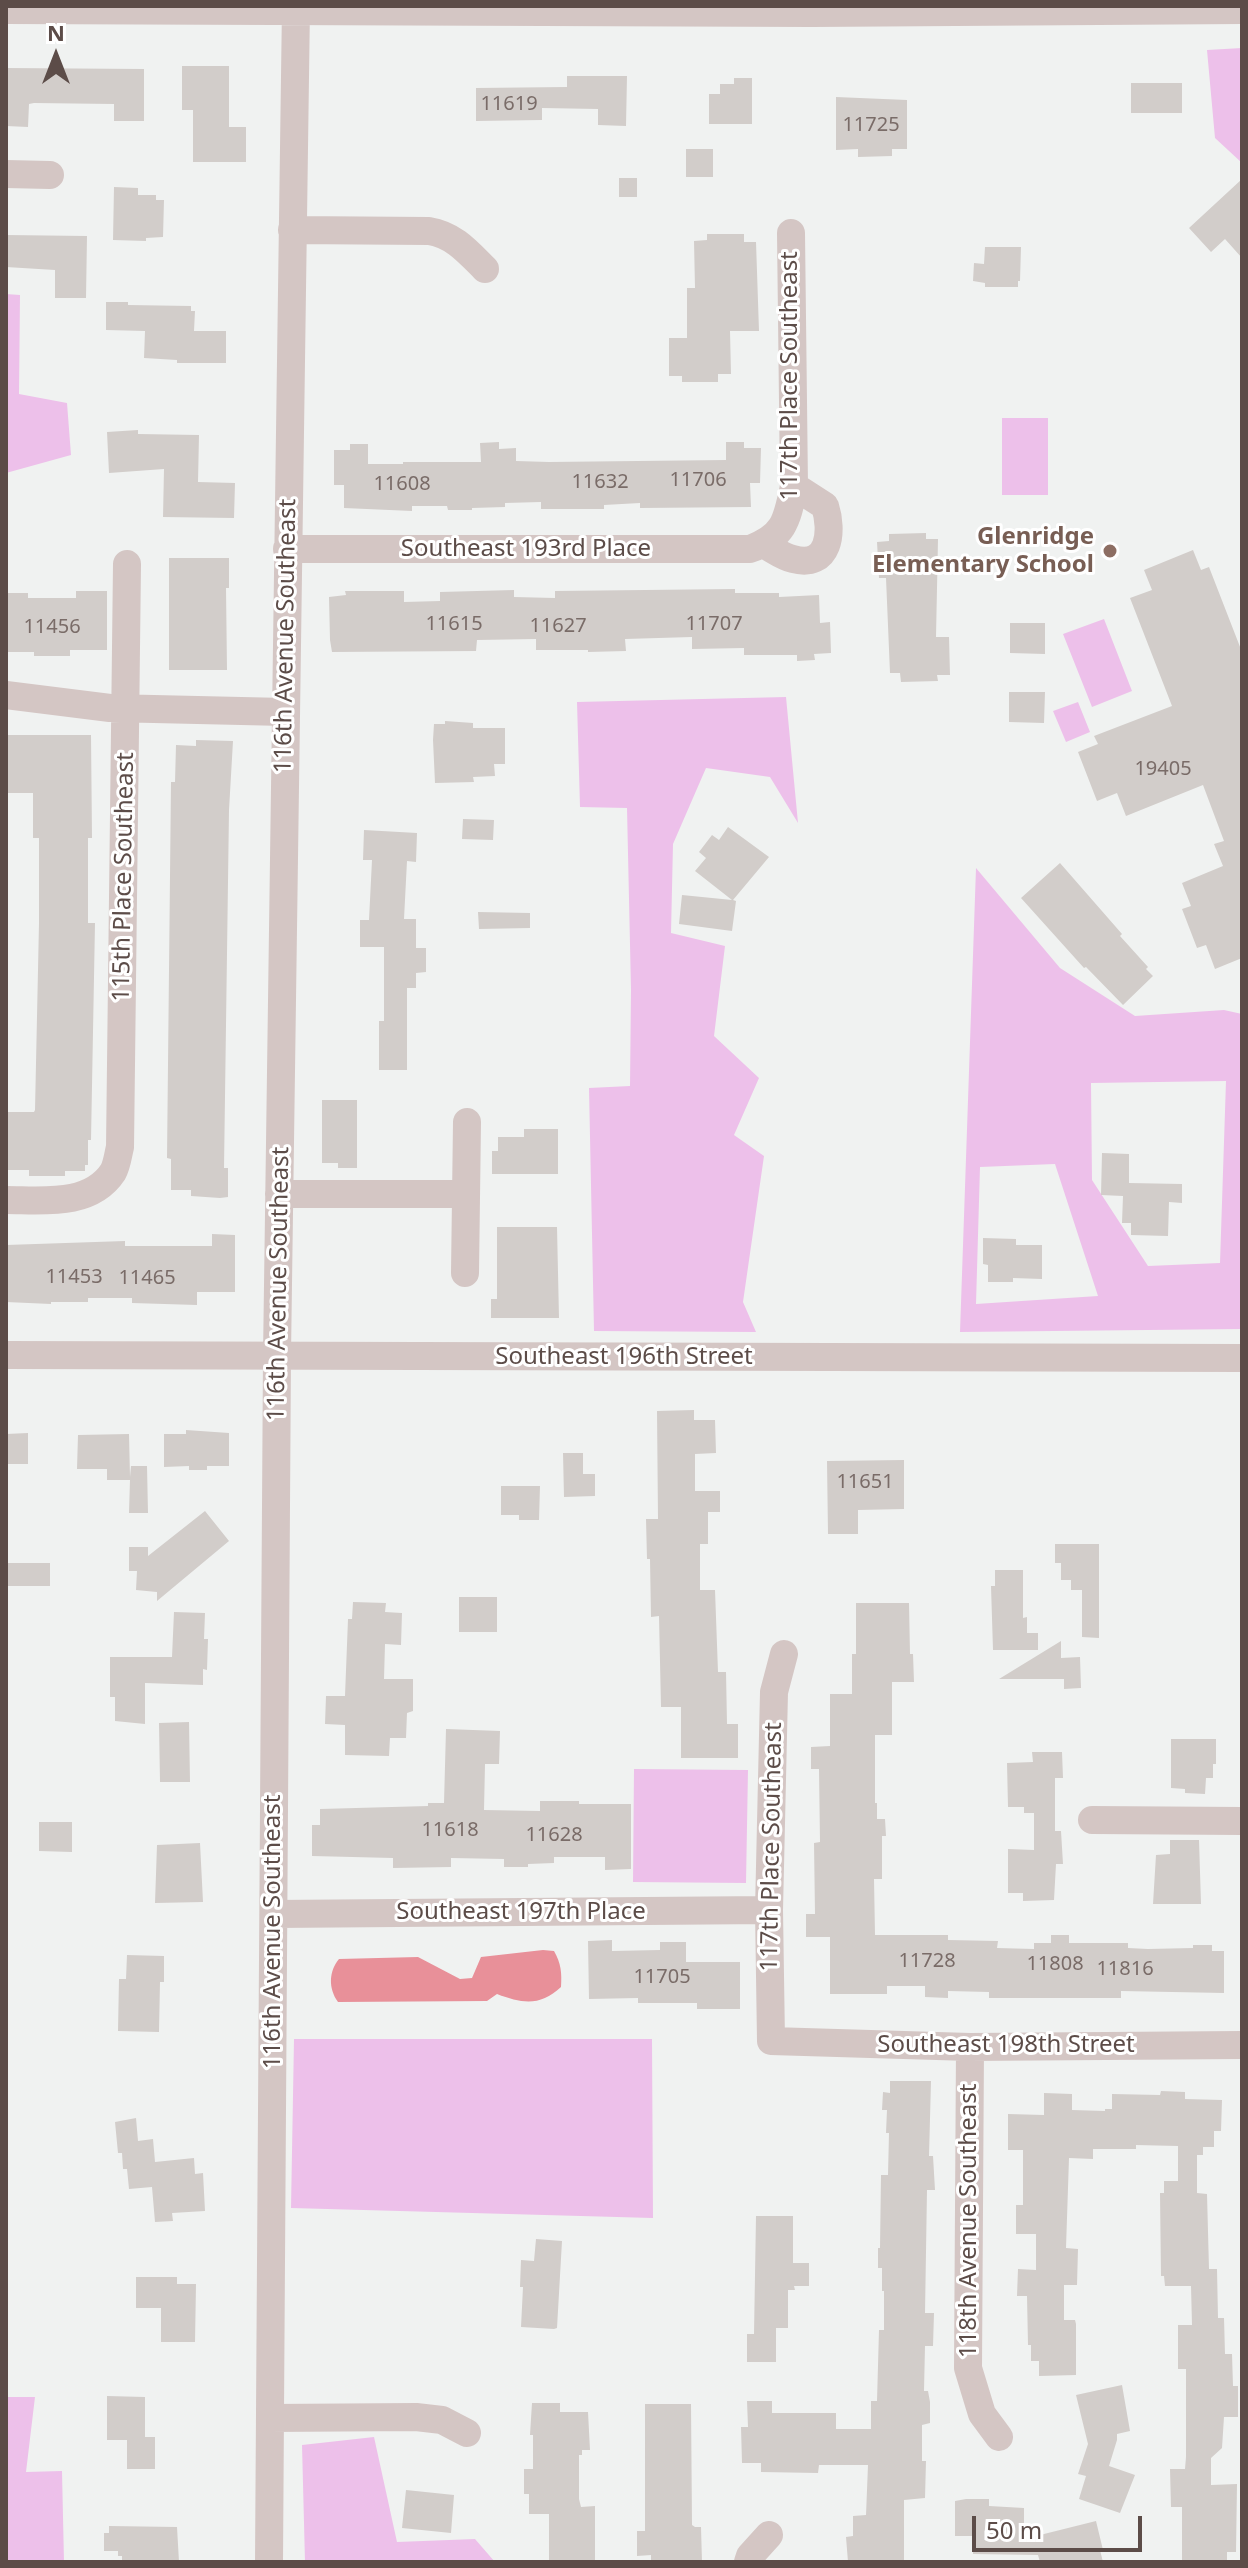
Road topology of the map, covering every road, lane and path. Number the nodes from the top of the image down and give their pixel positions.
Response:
1 (296, 9) edge
2 (812, 9) edge
3 (6, 10) edge
4 (1242, 10) edge
5 (6, 174) edge
6 (50, 175) dead end
7 (292, 230) junction
8 (791, 233) dead end
9 (485, 269) dead end
10 (794, 486) junction
11 (763, 544) junction
12 (287, 549) junction
13 (127, 564) dead end
14 (6, 695) edge
15 (126, 708) junction
16 (285, 712) junction
17 (467, 1122) dead end
18 (279, 1194) junction
19 (466, 1194) junction
20 (6, 1200) edge
21 (465, 1273) dead end
22 (6, 1355) edge
23 (277, 1355) junction
24 (1242, 1358) edge
25 (784, 1654) dead end
26 (1092, 1820) dead end
27 (1242, 1821) edge
28 (769, 1910) junction
29 (274, 1914) junction
30 (771, 2041) joint
31 (1242, 2045) edge
32 (970, 2047) junction
33 (270, 2418) junction
34 (467, 2433) dead end
35 (999, 2437) dead end
36 (769, 2535) dead end
37 (269, 2562) edge
38 (748, 2562) edge

1 - 2 street
1 - 3 street
1 - 7 street, 116th Avenue Southeast
2 - 4 street
5 - 6 street
7 - 9 street
7 - 12 street, 116th Avenue Southeast
8 - 10 street, 117th Place Southeast
10 - 11 street, 117th Place Southeast
10 - 11 street
11 - 12 street, Southeast 193rd Place
12 - 16 street, 116th Avenue Southeast
13 - 15 street, 115th Place Southeast
14 - 15 street
15 - 16 street
15 - 20 street, 115th Place Southeast
16 - 18 street, 116th Avenue Southeast
17 - 19 street
18 - 19 street
18 - 23 street, 116th Avenue Southeast
19 - 21 street
22 - 23 street, Southeast 196th Street
23 - 24 street, Southeast 196th Street
23 - 29 street, 116th Avenue Southeast
25 - 28 street, 117th Place Southeast
26 - 27 street
28 - 29 street, Southeast 197th Place
28 - 30 street, 117th Place Southeast
29 - 33 street, 116th Avenue Southeast
30 - 32 street, Southeast 198th Street
31 - 32 street, Southeast 198th Street
32 - 35 street, 118th Avenue Southeast
33 - 34 street
33 - 37 street, 116th Avenue Southeast
36 - 38 street

